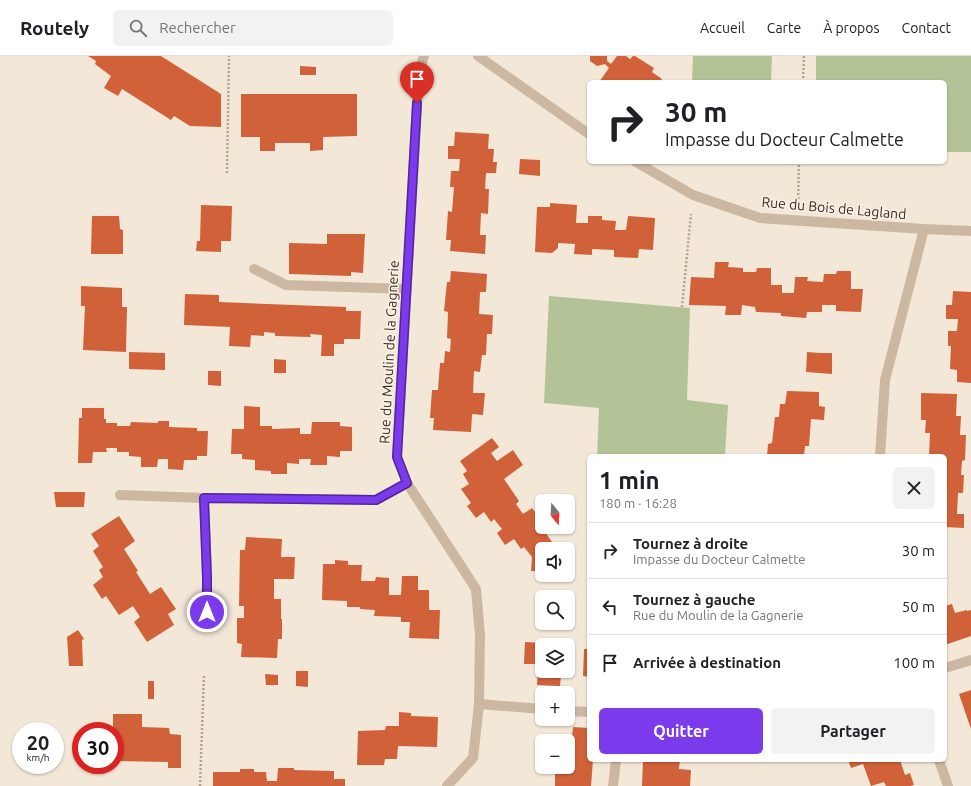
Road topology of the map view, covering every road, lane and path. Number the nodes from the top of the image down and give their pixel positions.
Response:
1 (229, 56) edge
2 (424, 56) edge
3 (478, 56) edge
4 (804, 56) edge
5 (803, 80) edge
6 (587, 133) edge
7 (639, 164) edge
8 (800, 164) edge
9 (227, 173) dead end
10 (693, 195) junction
11 (797, 220) junction
12 (924, 229) junction
13 (971, 231) edge
14 (254, 269) dead end
15 (406, 289) junction
16 (682, 307) dead end
17 (880, 454) edge
18 (407, 483) junction
19 (120, 495) dead end
20 (204, 498) junction
21 (207, 612) dead end
22 (971, 660) edge
23 (947, 667) edge
24 (204, 674) dead end
25 (479, 704) junction
26 (535, 708) edge
27 (575, 711) edge
28 (587, 712) edge
29 (616, 762) edge
30 (940, 762) edge
31 (200, 786) edge
32 (447, 786) edge
33 (614, 786) edge
34 (948, 786) edge

1 - 9 path
2 - 15 street, Rue du Moulin de la Gagnerie
3 - 6 street
4 - 5 path
7 - 10 street, Rue du Bois de Lagland
8 - 11 path
10 - 11 street, Rue du Bois de Lagland
10 - 16 path
11 - 12 street, Rue du Bois de Lagland
12 - 13 street, Rue du Bois de Lagland
12 - 17 street
14 - 15 street
15 - 18 street, Rue du Moulin de la Gagnerie
18 - 20 street
18 - 25 street, Rue du Moulin de la Gagnerie
19 - 20 street
20 - 21 street
22 - 23 street
24 - 31 path
25 - 26 street
25 - 32 street, Rue du Moulin de la Gagnerie
27 - 28 street
29 - 33 street
30 - 34 street

